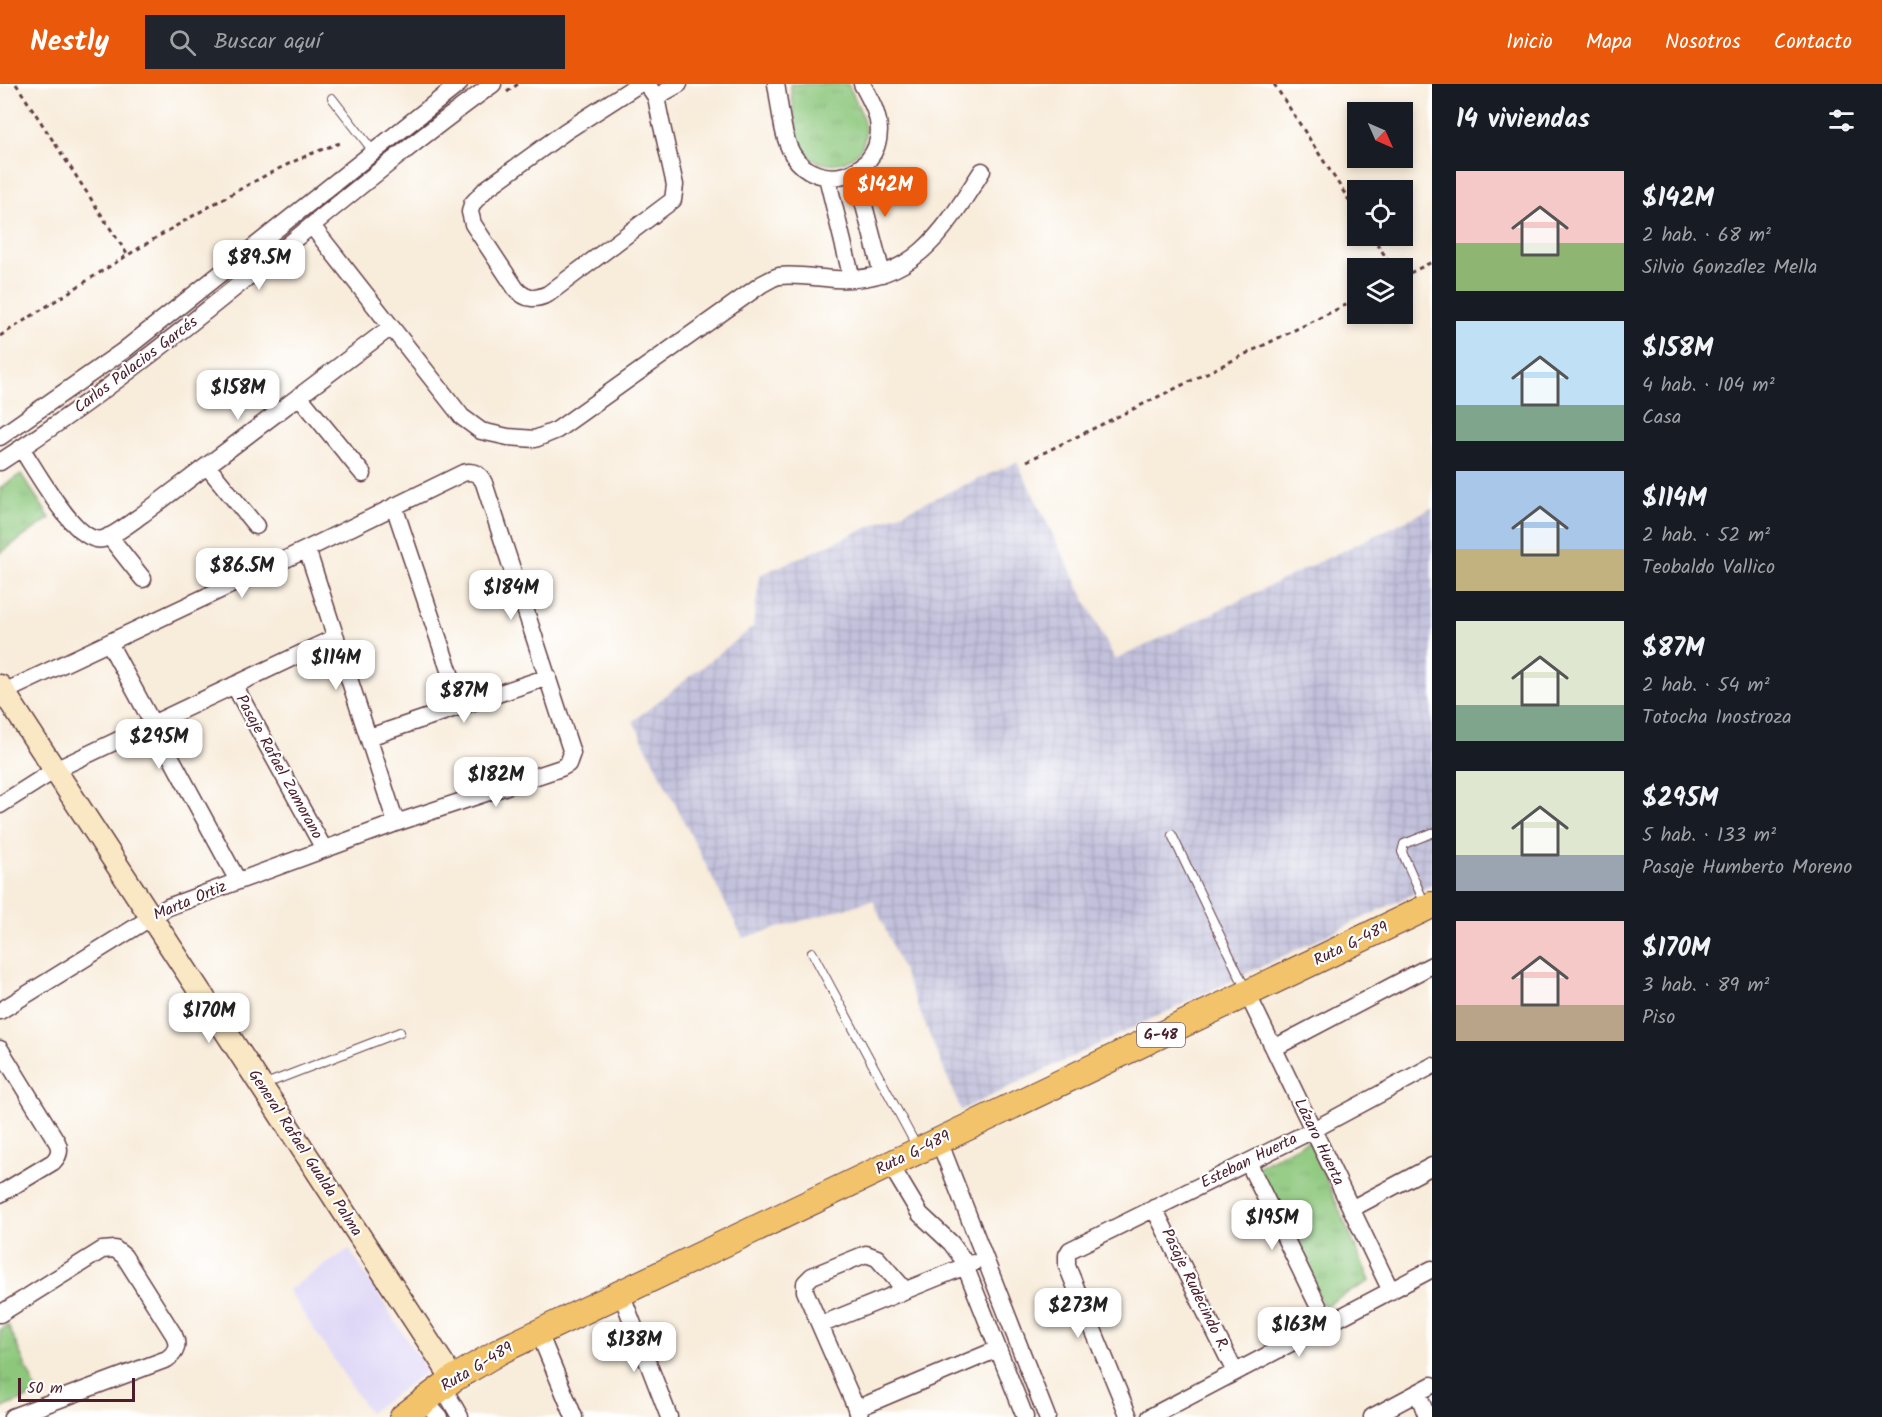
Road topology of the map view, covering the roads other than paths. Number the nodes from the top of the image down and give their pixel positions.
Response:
1 (459, 84) edge
2 (493, 84) edge
3 (639, 84) edge
4 (679, 84) edge
5 (776, 84) edge
6 (862, 84) edge
7 (651, 90) edge
8 (332, 98) dead end
9 (373, 151) junction
10 (855, 171) junction
11 (982, 171) dead end
12 (827, 177) junction
13 (312, 226) junction
14 (255, 246) junction
15 (267, 262) junction
16 (882, 274) junction
17 (852, 279) junction
18 (391, 327) junction
19 (300, 396) junction
20 (0, 437) edge
21 (21, 448) junction
22 (0, 462) edge
23 (207, 466) junction
24 (363, 474) dead end
25 (394, 506) junction
26 (256, 526) dead end
27 (109, 536) junction
28 (307, 549) junction
29 (143, 579) dead end
30 (336, 637) junction
31 (109, 643) junction
32 (548, 677) junction
33 (234, 685) junction
34 (2, 689) edge
35 (461, 706) junction
36 (153, 724) junction
37 (369, 737) junction
38 (56, 770) junction
39 (0, 805) edge
40 (396, 823) junction
41 (1432, 832) edge
42 (1172, 835) dead end
43 (324, 849) junction
44 (238, 881) junction
45 (1429, 906) edge
46 (152, 916) junction
47 (812, 952) dead end
48 (1432, 964) edge
49 (1247, 993) junction
50 (0, 1011) edge
51 (400, 1032) dead end
52 (1274, 1048) junction
53 (0, 1049) edge
54 (1432, 1066) edge
55 (261, 1086) junction
56 (1313, 1130) junction
57 (929, 1146) junction
58 (1248, 1162) junction
59 (890, 1164) junction
60 (1432, 1166) edge
61 (0, 1194) edge
62 (1154, 1208) junction
63 (1351, 1209) junction
64 (985, 1258) junction
65 (965, 1267) junction
66 (1432, 1269) edge
67 (905, 1290) junction
68 (1391, 1291) junction
69 (621, 1293) junction
70 (0, 1314) edge
71 (1327, 1324) junction
72 (820, 1325) junction
73 (539, 1333) junction
74 (998, 1349) junction
75 (1235, 1372) junction
76 (1425, 1389) edge
77 (440, 1396) edge
78 (858, 1413) edge
79 (12, 1417) edge
80 (403, 1417) edge
81 (460, 1417) edge
82 (574, 1417) edge
83 (669, 1417) edge
84 (1024, 1417) edge
85 (1047, 1417) edge
86 (1129, 1417) edge
87 (1150, 1417) edge
88 (1372, 1417) edge
89 (1427, 1417) edge

1 - 9 street, Carlos Palacios Garcés
2 - 13 street, Carlos Palacios Garcés
3 - 7 street
4 - 7 street
5 - 12 street
6 - 10 street
8 - 9 lane
9 - 14 street, Carlos Palacios Garcés
10 - 12 street
10 - 16 street
11 - 16 street
12 - 17 street
13 - 15 street, Carlos Palacios Garcés
13 - 18 street
14 - 15 street
14 - 20 street, Carlos Palacios Garcés
15 - 21 street, Carlos Palacios Garcés
16 - 17 street
17 - 18 street
18 - 19 street
19 - 23 street
19 - 24 street
21 - 22 street, Carlos Palacios Garcés
21 - 27 street
23 - 26 street
23 - 27 street
25 - 28 street
25 - 32 street
25 - 35 street
27 - 29 street
28 - 30 street
28 - 31 street
30 - 33 street
30 - 37 street
31 - 34 street
31 - 36 street
32 - 35 street
32 - 40 street, Marta Ortiz
33 - 36 street
33 - 43 street, Pasaje Rafael Zamorano
34 - 38 main road, General Rafael Gualda Palma
35 - 37 street
36 - 38 street
36 - 44 street
37 - 40 street
38 - 39 street
38 - 46 main road, General Rafael Gualda Palma
40 - 43 street, Marta Ortiz
41 - 45 lane
42 - 49 lane
43 - 44 street, Marta Ortiz
44 - 46 street, Marta Ortiz
45 - 49 main road, Ruta G-489 / G-48
46 - 50 street, Marta Ortiz
46 - 55 main road, General Rafael Gualda Palma
47 - 57 lane
48 - 52 street
49 - 52 street, Lázaro Huerta
49 - 57 main road, Ruta G-489 / G-48
51 - 55 lane
52 - 56 street, Lázaro Huerta
53 - 61 street
54 - 56 street, Esteban Huerta
55 - 77 main road, General Rafael Gualda Palma
56 - 58 street, Esteban Huerta
56 - 63 street, Lázaro Huerta
57 - 59 main road, Ruta G-489 / G-48
57 - 64 street
58 - 62 street, Esteban Huerta
58 - 71 street
59 - 65 street
59 - 69 main road, Ruta G-489 / G-48
60 - 63 street
62 - 75 street, Pasaje Rudecindo R.
62 - 86 street, Esteban Huerta
63 - 68 street, Lázaro Huerta
64 - 65 street
64 - 85 street
65 - 67 street
65 - 74 street
66 - 68 street
67 - 72 street
67 - 72 street
68 - 71 street
69 - 73 main road, Ruta G-489 / G-48
69 - 83 street
70 - 79 street
71 - 75 street
72 - 78 street
73 - 77 main road, Ruta G-489 / G-48
73 - 82 street
74 - 78 street
74 - 84 street
75 - 87 street
76 - 88 street
76 - 89 street
77 - 80 main road, Ruta G-489 / G-48
77 - 81 street

